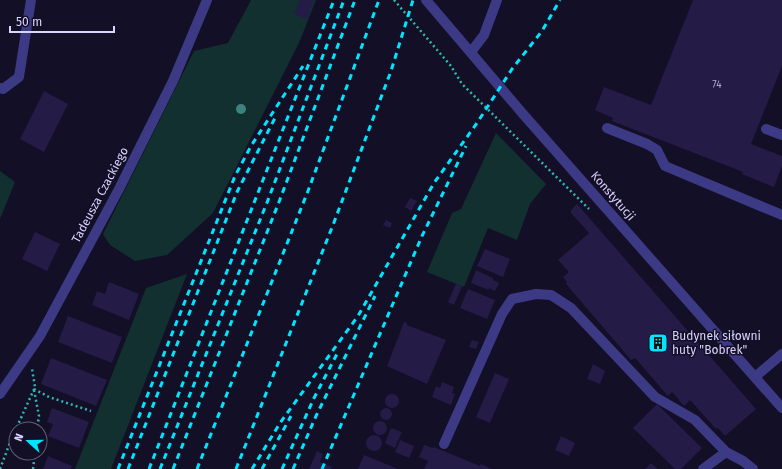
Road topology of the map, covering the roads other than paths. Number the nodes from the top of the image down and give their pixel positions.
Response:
1 (31, 0) edge
2 (207, 0) edge
3 (426, 0) edge
4 (497, 0) edge
5 (471, 52) junction
6 (0, 88) edge
7 (607, 128) dead end
8 (766, 129) dead end
9 (782, 135) edge
10 (782, 215) edge
11 (782, 354) edge
12 (755, 377) junction
13 (0, 394) edge
14 (782, 408) edge
15 (444, 444) dead end
16 (726, 452) junction
17 (703, 469) edge
18 (753, 469) edge

1 - 6 street
2 - 13 street, Tadeusza Czackiego
3 - 5 street, Konstytucji
4 - 5 street
5 - 12 street, Konstytucji
7 - 10 street
8 - 9 street
11 - 12 street
12 - 14 street, Konstytucji
15 - 16 street
16 - 17 street
16 - 18 street

